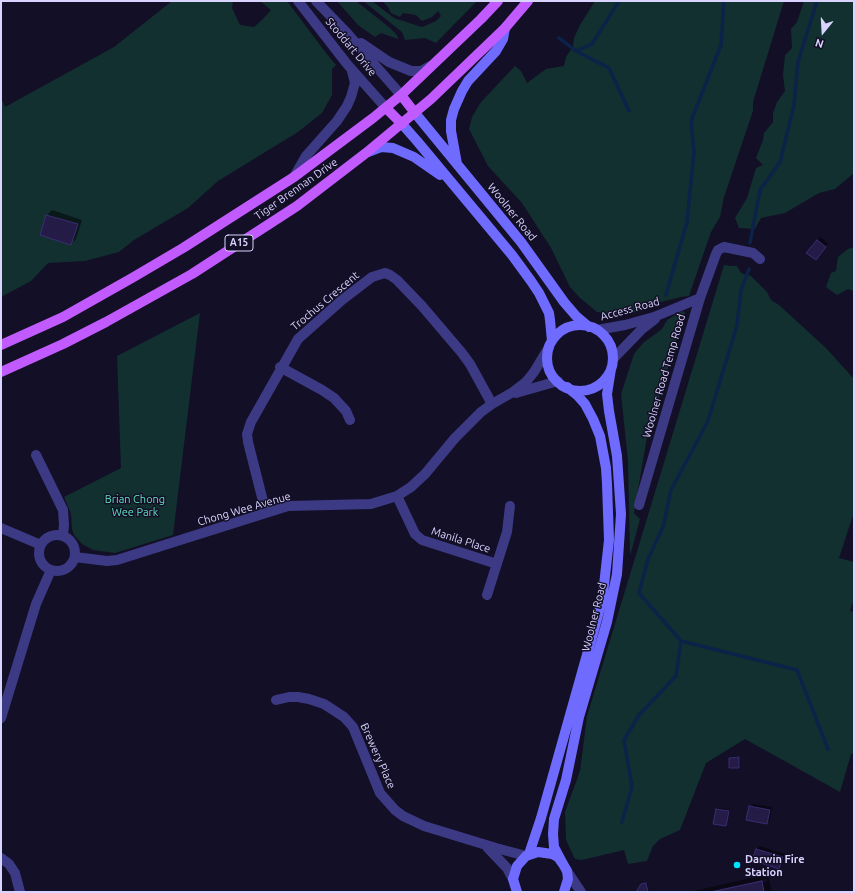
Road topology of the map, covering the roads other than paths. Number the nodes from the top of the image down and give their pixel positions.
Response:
1 (298, 1) edge
2 (316, 1) edge
3 (498, 1) edge
4 (528, 1) edge
5 (505, 28) junction
6 (347, 32) junction
7 (439, 60) junction
8 (347, 64) junction
9 (401, 95) junction
10 (386, 108) junction
11 (415, 112) junction
12 (402, 124) junction
13 (366, 153) junction
14 (457, 164) junction
15 (294, 177) junction
16 (450, 180) junction
17 (760, 259) dead end
18 (700, 298) junction
19 (669, 311) junction
20 (593, 328) junction
21 (550, 344) junction
22 (1, 345) edge
23 (612, 364) junction
24 (280, 367) junction
25 (1, 372) edge
26 (558, 381) junction
27 (567, 388) junction
28 (503, 398) junction
29 (492, 404) junction
30 (350, 420) dead end
31 (36, 455) dead end
32 (397, 496) junction
33 (639, 505) dead end
34 (510, 506) dead end
35 (266, 513) junction
36 (1, 528) edge
37 (62, 536) junction
38 (41, 545) junction
39 (75, 557) junction
40 (497, 564) junction
41 (51, 570) junction
42 (487, 595) dead end
43 (276, 700) dead end
44 (1, 718) edge
45 (478, 842) junction
46 (527, 855) junction
47 (1, 858) edge
48 (565, 867) junction
49 (515, 887) edge
50 (20, 892) edge
51 (564, 892) edge
52 (581, 892) edge

1 - 8 street, Stoddart Drive
2 - 6 street, Stoddart Drive
3 - 7 main road, Tiger Brennan Drive / A15
4 - 5 main road, Tiger Brennan Drive / A15
5 - 11 main road, Tiger Brennan Drive / A15
5 - 14 main road
6 - 7 street
6 - 9 street, Stoddart Drive
7 - 9 main road, Tiger Brennan Drive / A15
8 - 10 street, Stoddart Drive
8 - 15 street
9 - 10 main road, Tiger Brennan Drive / A15
9 - 11 main road
10 - 12 main road
10 - 15 main road, Tiger Brennan Drive / A15
11 - 12 main road, Tiger Brennan Drive / A15
11 - 14 main road, Woolner Road
12 - 13 main road, Tiger Brennan Drive / A15
12 - 16 main road
13 - 16 main road
13 - 25 main road, Tiger Brennan Drive / A15
14 - 20 main road, Woolner Road
15 - 22 main road, Tiger Brennan Drive / A15
16 - 21 main road
17 - 18 street, Woolner Road Temp Road
18 - 19 street, Access Road
18 - 33 street, Woolner Road Temp Road
19 - 20 street, Access Road
19 - 23 street, Access Road
20 - 21 main road
20 - 23 main road
21 - 26 main road
21 - 28 street, Chong Wee Avenue
23 - 27 main road
23 - 48 main road, Woolner Road
24 - 29 street, Trochus Crescent
24 - 30 street
24 - 35 street, Trochus Crescent
26 - 27 main road
26 - 28 street, Chong Wee Avenue
27 - 46 main road, Woolner Road
28 - 29 street, Chong Wee Avenue
29 - 32 street, Chong Wee Avenue
31 - 37 street
32 - 35 street, Chong Wee Avenue
32 - 40 street, Manila Place
34 - 40 street, Manila Place
35 - 39 street, Chong Wee Avenue
36 - 38 street
37 - 38 street
37 - 39 street
38 - 41 street
39 - 41 street
40 - 42 street, Manila Place
41 - 44 street
43 - 45 street, Brewery Place
45 - 46 street, Brewery Place
45 - 49 street
46 - 48 main road
46 - 49 main road, Woolner Road
47 - 50 street
48 - 51 main road
48 - 52 street

